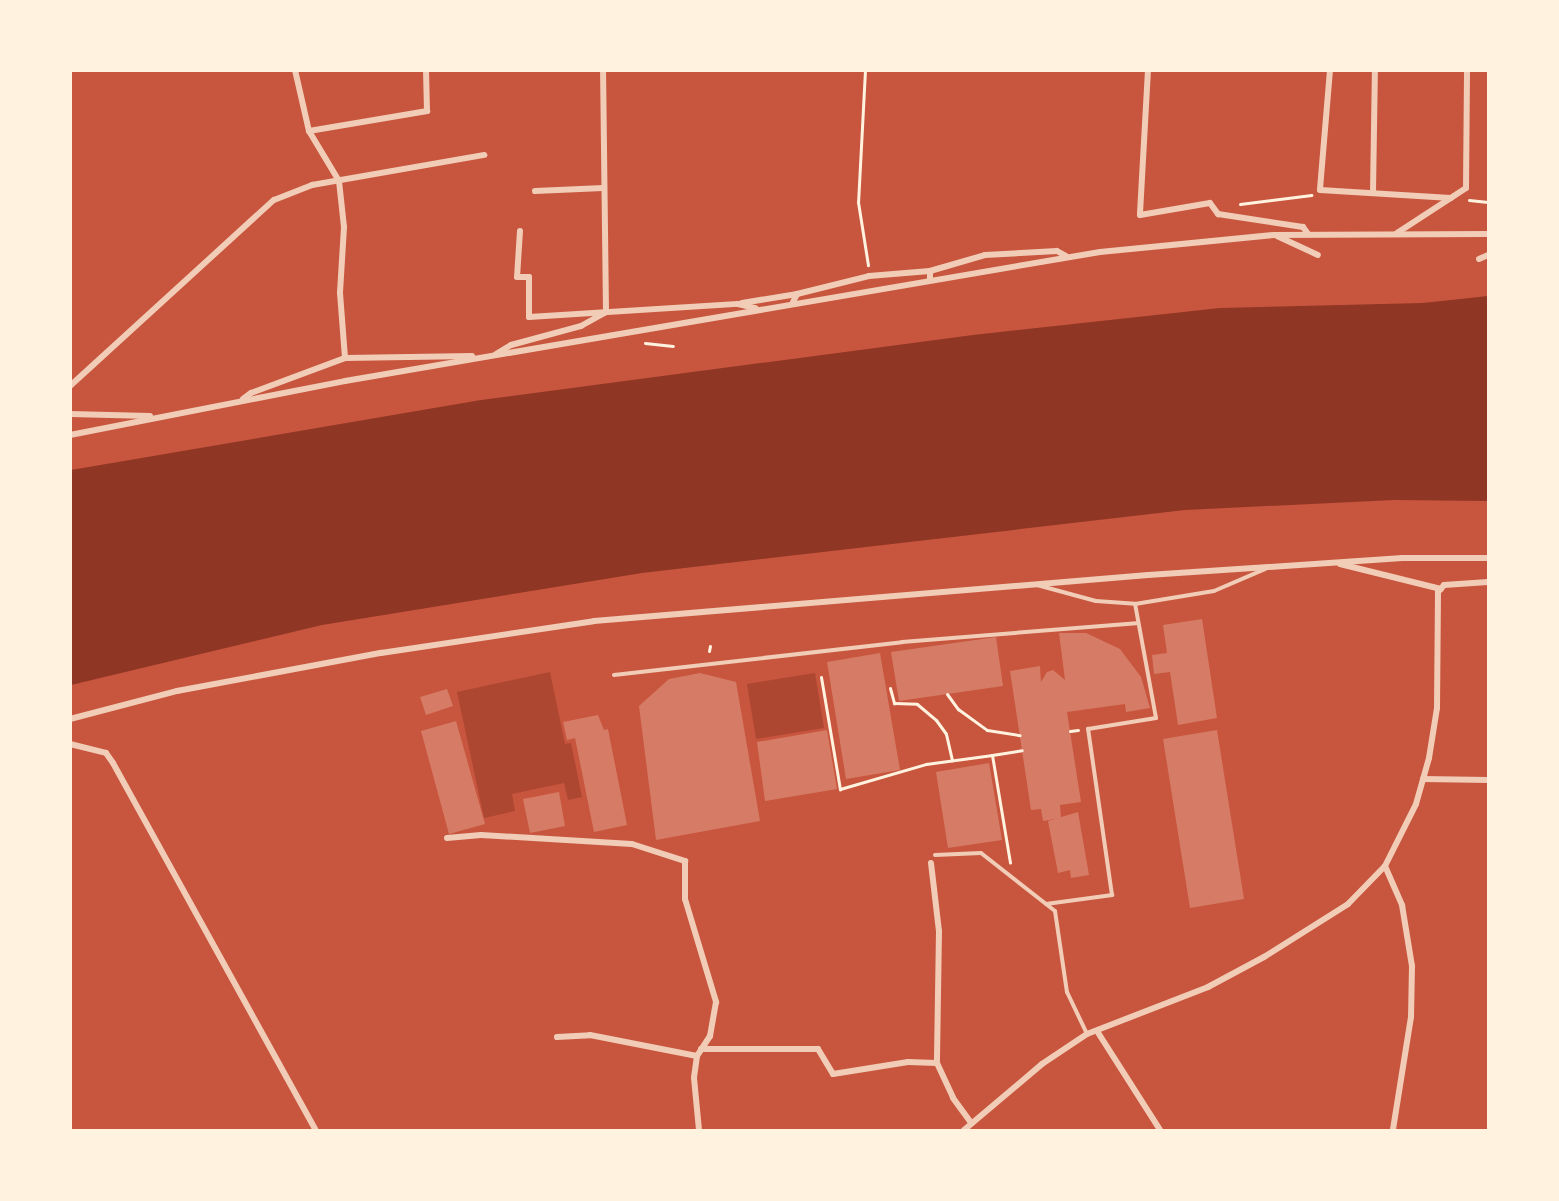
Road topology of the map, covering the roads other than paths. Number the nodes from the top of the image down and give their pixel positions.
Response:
1 (295, 70) edge
2 (426, 70) edge
3 (603, 70) edge
4 (1148, 70) edge
5 (1330, 70) edge
6 (1375, 70) edge
7 (1467, 70) edge
8 (309, 131) junction
9 (484, 155) dead end
10 (339, 181) junction
11 (603, 188) junction
12 (535, 191) dead end
13 (1373, 192) junction
14 (1451, 198) junction
15 (520, 231) dead end
16 (1397, 233) junction
17 (1308, 234) junction
18 (1488, 234) edge
19 (1274, 235) junction
20 (1318, 255) dead end
21 (1488, 255) edge
22 (1066, 256) junction
23 (1479, 259) dead end
24 (930, 270) junction
25 (930, 279) junction
26 (797, 294) junction
27 (793, 302) junction
28 (738, 304) junction
29 (759, 308) junction
30 (606, 312) junction
31 (490, 356) junction
32 (345, 358) junction
33 (70, 386) edge
34 (242, 400) junction
35 (70, 414) edge
36 (160, 416) junction
37 (70, 435) edge
38 (1488, 558) edge
39 (1334, 563) junction
40 (1271, 567) junction
41 (1488, 582) edge
42 (1033, 584) junction
43 (1441, 589) junction
44 (1135, 604) junction
45 (1136, 623) junction
46 (614, 675) dead end
47 (70, 719) edge
48 (70, 744) edge
49 (1423, 779) junction
50 (1488, 780) edge
51 (447, 838) dead end
52 (935, 855) dead end
53 (931, 863) dead end
54 (1385, 866) junction
55 (1046, 904) junction
56 (1097, 1031) junction
57 (1087, 1034) junction
58 (557, 1037) dead end
59 (701, 1049) junction
60 (697, 1056) junction
61 (937, 1063) junction
62 (971, 1123) junction
63 (316, 1131) edge
64 (699, 1131) edge
65 (964, 1131) edge
66 (1161, 1131) edge
67 (1393, 1131) edge

1 - 8 street
2 - 8 street
3 - 11 street
4 - 17 street
5 - 13 street
6 - 13 street
7 - 14 street
8 - 10 street
9 - 10 street
10 - 32 street
10 - 33 street
11 - 12 street
11 - 30 street
13 - 14 street
14 - 16 street
15 - 30 street
16 - 17 street
16 - 18 street
17 - 19 street
19 - 20 street
19 - 22 street
21 - 23 street
22 - 24 street
22 - 25 street
24 - 25 street
24 - 26 street
25 - 27 street
26 - 27 street
26 - 28 street
27 - 29 street
28 - 29 street
28 - 30 street
29 - 31 street
30 - 31 street
31 - 32 street
31 - 34 street
32 - 34 street
34 - 36 street
35 - 36 street
36 - 37 street
38 - 39 street
39 - 40 street
39 - 43 street
40 - 42 street
40 - 44 lane
41 - 43 street
42 - 44 lane
42 - 47 street
43 - 49 street
44 - 45 lane
45 - 46 lane
45 - 55 lane
48 - 63 street
49 - 50 street
49 - 54 street
51 - 59 street
52 - 55 lane
53 - 61 street
54 - 56 street
54 - 67 street
55 - 57 lane
56 - 57 street
56 - 66 street
57 - 62 street
58 - 60 street
59 - 60 street
59 - 61 street
60 - 64 street
61 - 62 street
62 - 65 street

